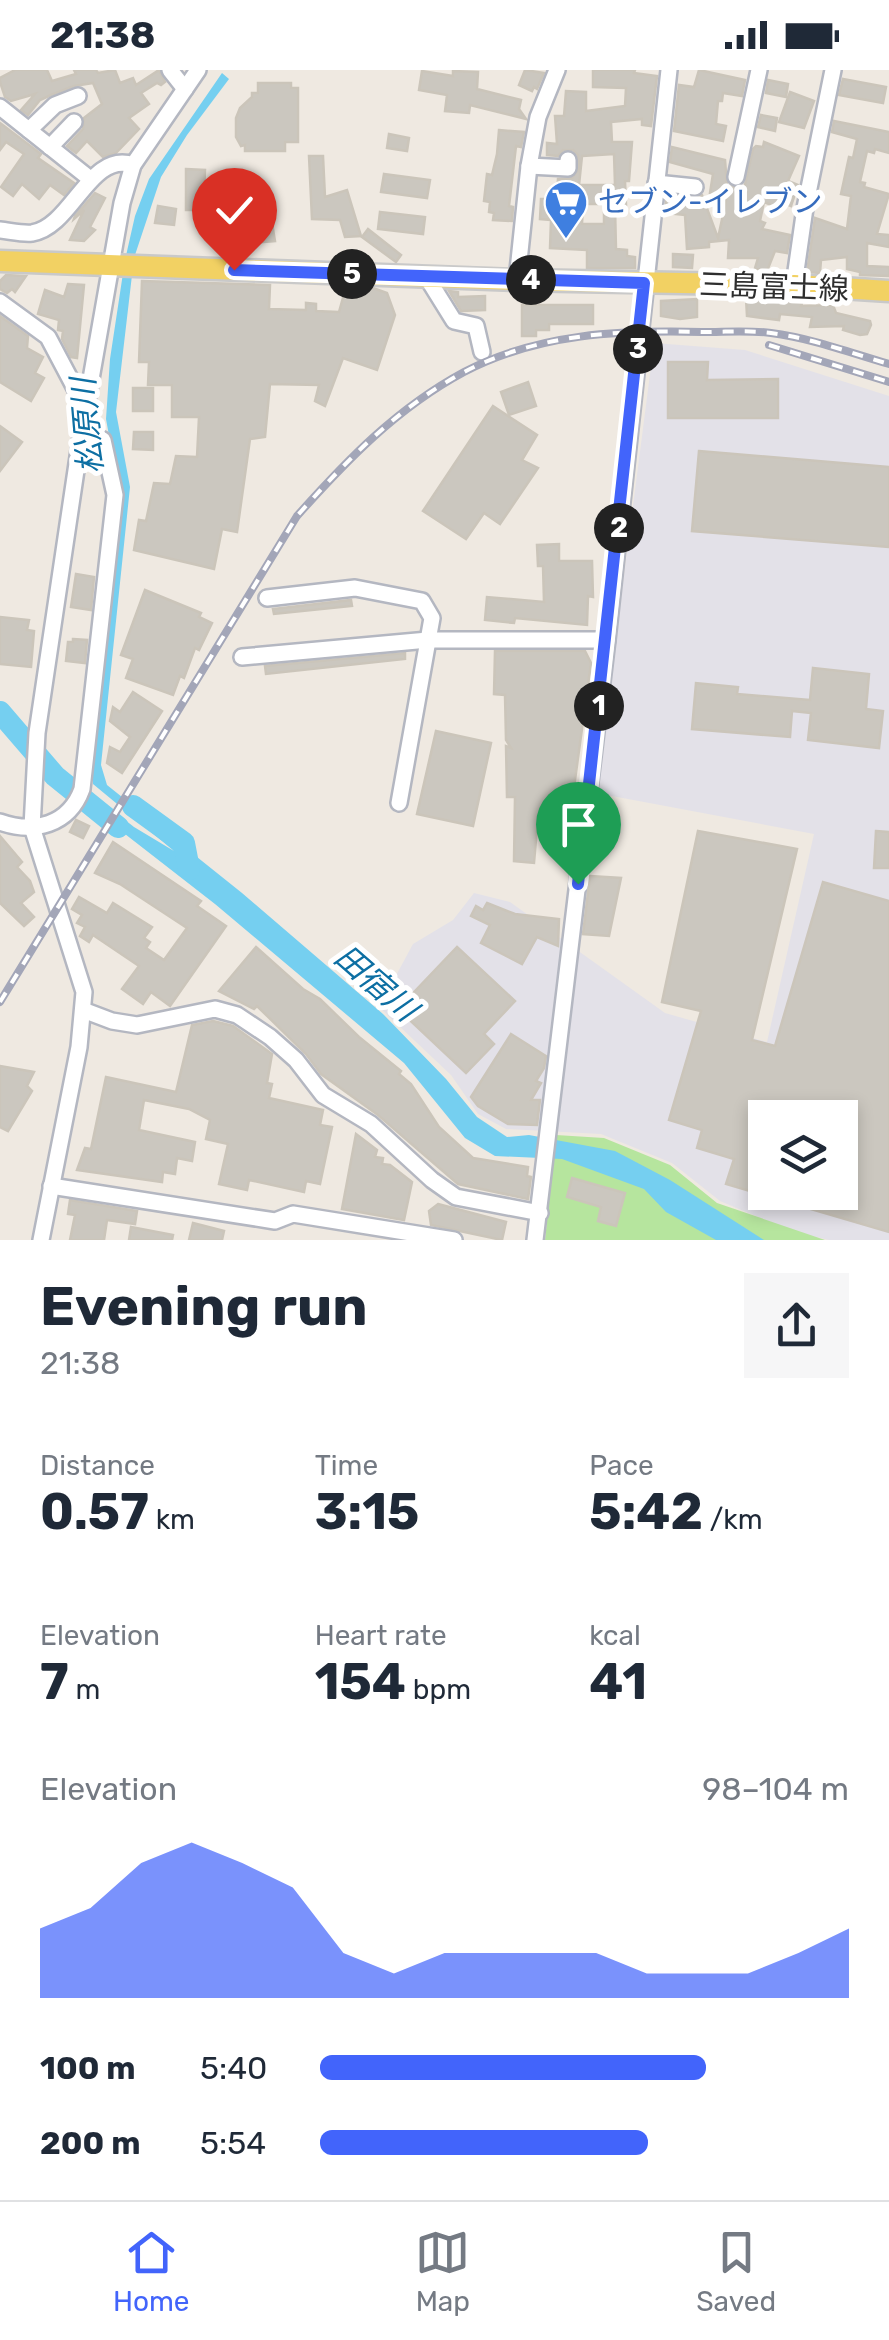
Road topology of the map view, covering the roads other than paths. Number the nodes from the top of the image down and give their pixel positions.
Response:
1 (170, 70) edge
2 (198, 70) edge
3 (557, 70) edge
4 (669, 70) edge
5 (759, 70) edge
6 (833, 70) edge
7 (185, 90) junction
8 (78, 96) dead end
9 (0, 107) edge
10 (74, 122) dead end
11 (28, 130) junction
12 (50, 147) junction
13 (568, 160) dead end
14 (133, 165) junction
15 (529, 166) junction
16 (736, 177) dead end
17 (89, 178) junction
18 (656, 183) junction
19 (694, 187) dead end
20 (0, 230) edge
21 (0, 261) edge
22 (121, 266) junction
23 (426, 276) junction
24 (517, 280) junction
25 (644, 283) junction
26 (794, 285) junction
27 (889, 291) edge
28 (0, 302) edge
29 (482, 352) dead end
30 (87, 397) junction
31 (82, 430) junction
32 (267, 598) dead end
33 (428, 640) junction
34 (607, 640) junction
35 (242, 657) dead end
36 (399, 803) dead end
37 (0, 822) edge
38 (32, 827) junction
39 (83, 1010) junction
40 (50, 1186) junction
41 (540, 1213) junction
42 (41, 1240) edge
43 (454, 1240) edge
44 (535, 1240) edge

1 - 7 street
2 - 7 street
3 - 15 street
4 - 18 street
5 - 16 street
6 - 26 street
7 - 14 street
8 - 11 street
9 - 11 street
10 - 12 street
11 - 12 street
12 - 17 street
13 - 15 street
14 - 17 street
14 - 22 street
15 - 24 street
17 - 20 street
18 - 19 street
18 - 25 street
21 - 22 main road, 三島富士線
22 - 23 main road, 三島富士線
22 - 30 street
23 - 24 main road, 三島富士線
23 - 29 street
24 - 25 main road, 三島富士線
25 - 26 main road, 三島富士線
25 - 34 street
26 - 27 main road, 三島富士線
28 - 30 street
30 - 31 street
31 - 38 street
31 - 38 street
32 - 33 street
33 - 34 street
33 - 35 street
33 - 36 street
34 - 41 street
37 - 38 street
38 - 39 street
39 - 40 street
39 - 41 street
40 - 42 street
40 - 43 street
41 - 44 street

